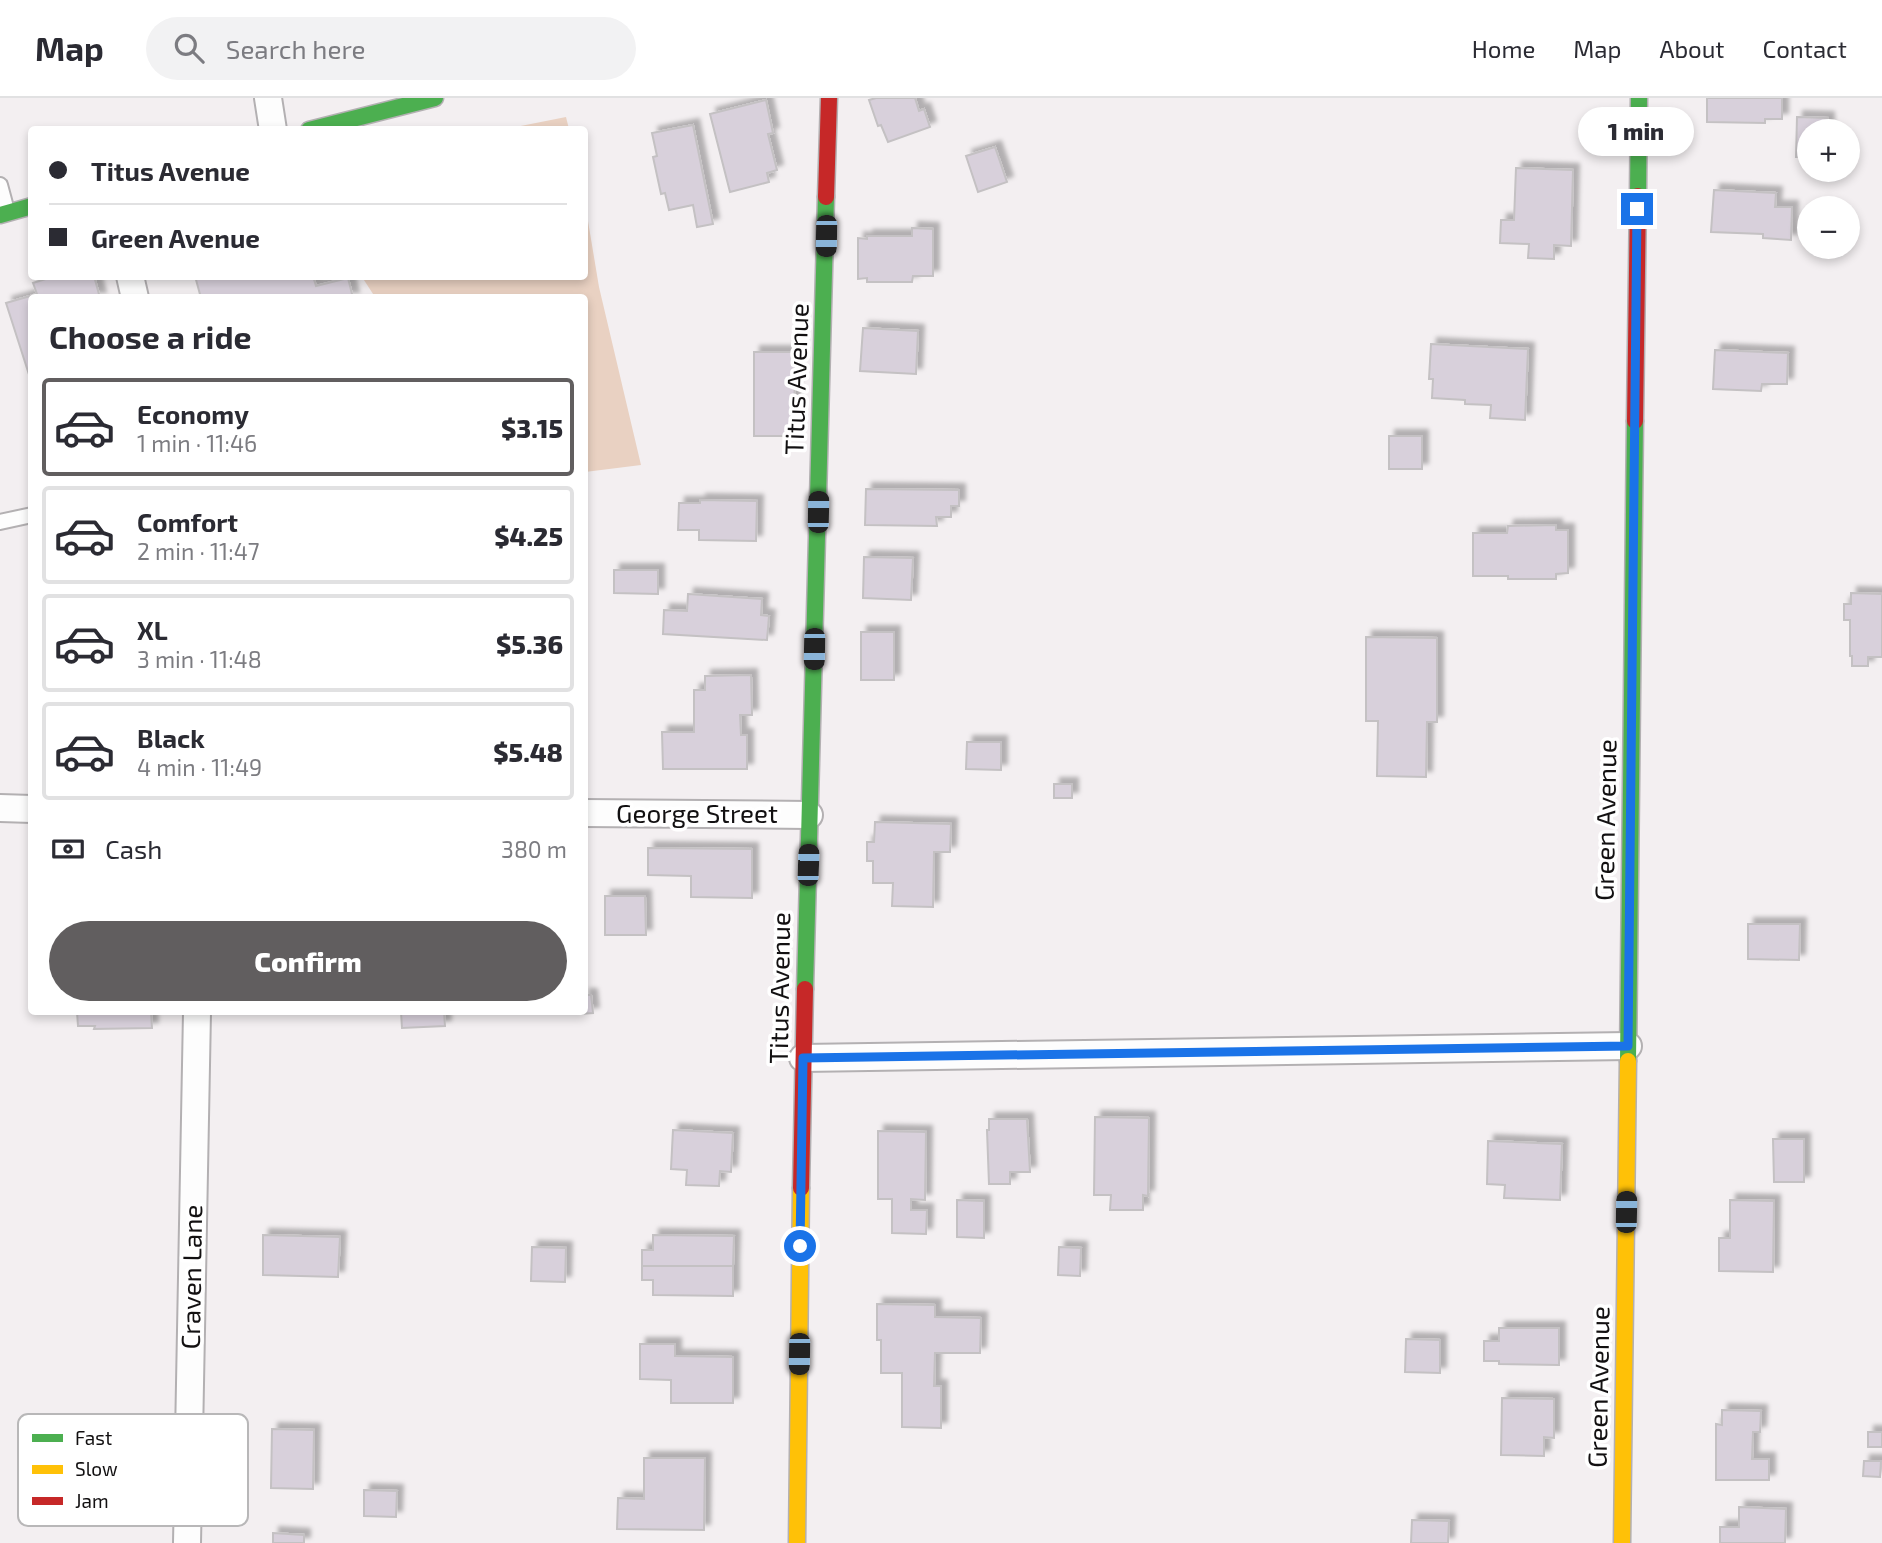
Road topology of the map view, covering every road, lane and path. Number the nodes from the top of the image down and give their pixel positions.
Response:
1 (268, 98) edge
2 (435, 98) edge
3 (830, 98) edge
4 (1639, 98) edge
5 (272, 126) edge
6 (325, 126) edge
7 (0, 185) edge
8 (28, 207) edge
9 (4, 214) edge
10 (28, 516) edge
11 (0, 522) edge
12 (0, 808) edge
13 (28, 808) edge
14 (588, 813) edge
15 (810, 815) junction
16 (197, 1015) edge
17 (1628, 1046) junction
18 (803, 1058) junction
19 (189, 1414) edge
20 (797, 1543) edge
21 (1622, 1543) edge

1 - 5 street
2 - 6 main road
3 - 15 main road, Titus Avenue
4 - 17 main road, Green Avenue
7 - 9 lane
8 - 9 main road
10 - 11 lane
12 - 13 street
14 - 15 street, George Street
15 - 18 main road, Titus Avenue
16 - 19 street, Craven Lane
17 - 18 street
17 - 21 main road, Green Avenue
18 - 20 main road, Titus Avenue

